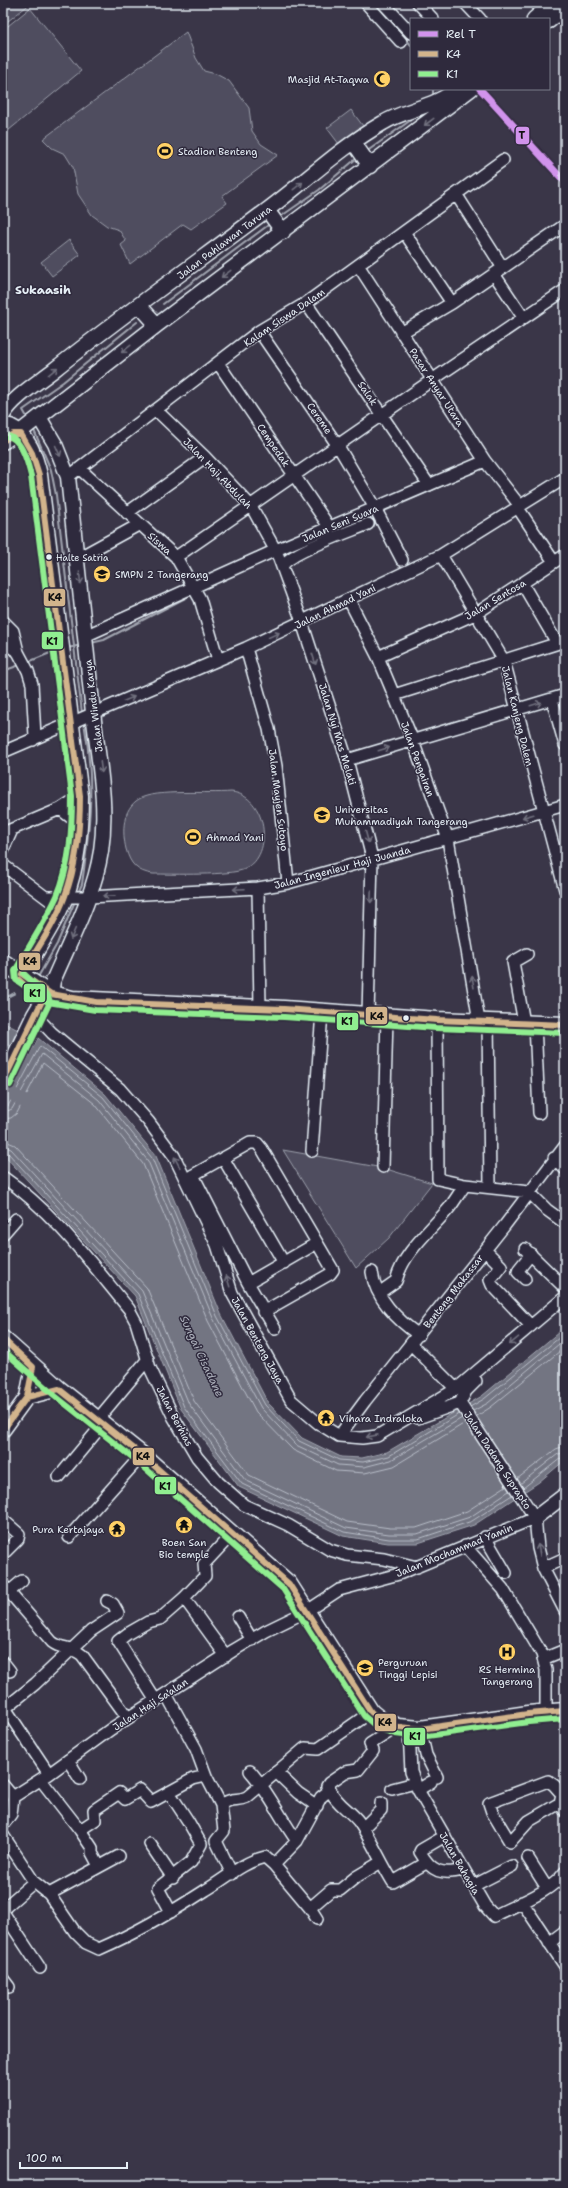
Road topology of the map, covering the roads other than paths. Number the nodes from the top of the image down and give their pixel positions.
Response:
1 (366, 3) edge
2 (383, 3) edge
3 (418, 3) edge
4 (465, 3) edge
5 (552, 3) edge
6 (565, 7) edge
7 (432, 18) edge
8 (479, 18) edge
9 (535, 18) edge
10 (550, 20) edge
11 (410, 31) edge
12 (401, 42) dead end
13 (470, 90) edge
14 (448, 94) edge
15 (355, 145) junction
16 (503, 160) dead end
17 (369, 164) junction
18 (456, 194) junction
19 (269, 212) junction
20 (562, 227) dead end
21 (281, 230) junction
22 (404, 232) junction
23 (358, 265) junction
24 (498, 270) junction
25 (565, 290) edge
26 (306, 303) junction
27 (452, 303) junction
28 (139, 305) junction
29 (523, 317) junction
30 (157, 325) junction
31 (259, 331) junction
32 (401, 333) junction
33 (218, 363) junction
34 (432, 380) junction
35 (156, 410) junction
36 (382, 414) junction
37 (3, 415) edge
38 (30, 425) junction
39 (3, 428) edge
40 (3, 441) edge
41 (338, 446) junction
42 (205, 458) junction
43 (485, 461) junction
44 (80, 469) junction
45 (295, 475) junction
46 (68, 477) junction
47 (565, 478) edge
48 (429, 485) junction
49 (251, 506) junction
50 (519, 507) junction
51 (127, 512) junction
52 (377, 512) junction
53 (140, 524) junction
54 (368, 524) dead end
55 (330, 528) junction
56 (277, 552) junction
57 (441, 555) junction
58 (565, 555) edge
59 (176, 557) junction
60 (78, 558) junction
61 (402, 560) dead end
62 (554, 562) junction
63 (282, 565) junction
64 (522, 583) junction
65 (196, 592) junction
66 (349, 600) junction
67 (477, 613) junction
68 (3, 621) edge
69 (302, 622) junction
70 (3, 635) edge
71 (86, 642) junction
72 (561, 642) edge
73 (246, 648) junction
74 (21, 656) junction
75 (378, 657) junction
76 (218, 660) junction
77 (504, 661) junction
78 (394, 695) junction
79 (565, 695) edge
80 (552, 699) junction
81 (516, 710) junction
82 (92, 715) junction
83 (72, 723) junction
84 (33, 740) junction
85 (413, 741) junction
86 (565, 745) edge
87 (3, 752) edge
88 (347, 760) junction
89 (80, 796) junction
90 (565, 805) edge
91 (60, 809) junction
92 (543, 811) junction
93 (79, 824) junction
94 (8, 832) edge
95 (448, 839) junction
96 (3, 850) edge
97 (372, 858) junction
98 (3, 865) edge
99 (288, 883) junction
100 (258, 888) junction
101 (565, 890) edge
102 (87, 897) junction
103 (64, 900) junction
104 (527, 954) dead end
105 (3, 964) edge
106 (22, 974) junction
107 (44, 1001) junction
108 (260, 1008) junction
109 (322, 1012) junction
110 (368, 1015) junction
111 (387, 1016) junction
112 (437, 1020) junction
113 (483, 1021) junction
114 (530, 1023) junction
115 (565, 1025) edge
116 (3, 1082) edge
117 (539, 1113) dead end
118 (565, 1146) edge
119 (312, 1151) dead end
120 (223, 1158) junction
121 (554, 1158) junction
122 (383, 1167) dead end
123 (565, 1169) edge
124 (3, 1177) edge
125 (190, 1177) junction
126 (466, 1185) junction
127 (490, 1186) junction
128 (528, 1192) junction
129 (16, 1219) dead end
130 (565, 1224) edge
131 (3, 1234) edge
132 (317, 1244) junction
133 (485, 1250) junction
134 (284, 1263) junction
135 (372, 1272) dead end
136 (525, 1279) dead end
137 (248, 1283) junction
138 (565, 1288) edge
139 (379, 1293) junction
140 (565, 1297) edge
141 (264, 1312) junction
142 (531, 1326) junction
143 (276, 1329) dead end
144 (419, 1335) junction
145 (3, 1339) edge
146 (411, 1344) junction
147 (495, 1357) junction
148 (148, 1360) junction
149 (34, 1367) junction
150 (59, 1389) junction
151 (456, 1389) junction
152 (28, 1397) junction
153 (461, 1404) junction
154 (407, 1419) junction
155 (101, 1421) junction
156 (3, 1430) edge
157 (339, 1436) junction
158 (142, 1455) junction
159 (59, 1477) dead end
160 (565, 1495) edge
161 (535, 1518) junction
162 (3, 1520) edge
163 (232, 1534) junction
164 (69, 1537) dead end
165 (485, 1537) junction
166 (465, 1546) junction
167 (3, 1554) edge
168 (565, 1558) edge
169 (417, 1567) junction
170 (543, 1568) junction
171 (506, 1573) dead end
172 (22, 1581) dead end
173 (6, 1588) edge
174 (184, 1598) junction
175 (107, 1601) dead end
176 (307, 1611) junction
177 (565, 1611) edge
178 (238, 1617) dead end
179 (252, 1640) junction
180 (73, 1648) junction
181 (565, 1650) edge
182 (226, 1656) junction
183 (543, 1659) junction
184 (166, 1694) junction
185 (156, 1701) junction
186 (4, 1709) edge
187 (565, 1711) edge
188 (371, 1712) junction
189 (546, 1712) junction
190 (128, 1718) junction
191 (408, 1728) junction
192 (68, 1760) junction
193 (250, 1771) dead end
194 (276, 1772) junction
195 (206, 1776) junction
196 (45, 1777) junction
197 (80, 1779) dead end
198 (560, 1784) edge
199 (3, 1785) edge
200 (262, 1786) junction
201 (416, 1786) junction
202 (392, 1789) dead end
203 (330, 1790) junction
204 (168, 1792) junction
205 (13, 1797) junction
206 (381, 1803) dead end
207 (221, 1805) junction
208 (317, 1806) junction
209 (563, 1807) edge
210 (3, 1825) edge
211 (363, 1828) junction
212 (80, 1830) junction
213 (3, 1835) edge
214 (444, 1836) junction
215 (297, 1841) junction
216 (150, 1844) dead end
217 (119, 1856) dead end
218 (528, 1858) dead end
219 (381, 1862) junction
220 (426, 1863) junction
221 (274, 1865) junction
222 (99, 1866) junction
223 (512, 1866) dead end
224 (464, 1870) junction
225 (232, 1874) junction
226 (173, 1878) junction
227 (563, 1880) edge
228 (34, 1882) junction
229 (473, 1886) junction
230 (547, 1888) junction
231 (49, 1894) junction
232 (522, 1902) junction
233 (310, 1908) junction
234 (3, 1911) edge
235 (171, 1912) junction
236 (317, 1919) dead end
237 (565, 1931) edge
238 (549, 1942) junction
239 (565, 1966) edge
240 (40, 1968) dead end

1 - 12 street
2 - 11 street
3 - 7 street
4 - 8 street
5 - 9 main road
6 - 10 main road
13 -> 17 main road
14 - 15 main road, Jalan Pahlawan Taruna
15 - 17 main road
19 -> 15 main road, Jalan Pahlawan Taruna
16 - 18 street, Kalam Siswa Dalam
17 - 21 main road
18 - 22 street, Kalam Siswa Dalam
18 - 24 street
19 - 21 main road
19 - 28 main road, Jalan Pahlawan Taruna
20 - 24 street
21 -> 30 main road
22 - 23 street, Kalam Siswa Dalam
22 - 27 street
23 - 26 street, Kalam Siswa Dalam
23 - 32 street, Pasar Anyar Utara
24 - 27 street
24 - 29 street
25 - 29 street
26 - 31 street, Kalam Siswa Dalam
26 - 36 street, Salak
27 - 32 street
28 - 30 main road
37 -> 28 main road, Jalan Pahlawan Taruna
29 - 34 street
30 -> 38 main road
31 - 33 street, Kalam Siswa Dalam
31 - 41 street, Cereme
32 - 34 street, Pasar Anyar Utara
33 - 35 street, Kalam Siswa Dalam
33 - 45 street, Cempedak
34 - 36 street
34 - 43 street, Pasar Anyar Utara
35 - 42 street, Jalan Haji Abdulah
35 - 44 street, Kalam Siswa Dalam
36 - 41 street
36 - 48 street, Salak
38 - 39 highway
38 - 40 highway
38 -> 46 main road, Jalan Windu Karya
38 - 83 highway
41 - 45 street
41 - 52 street, Cereme
42 - 49 street, Jalan Haji Abdulah
42 - 51 street
43 - 48 street, Jalan Seni Suara
43 - 50 street, Pasar Anyar Utara
44 - 46 street, Kalam Siswa Dalam
44 - 51 street, Siswa
45 - 49 street
45 - 55 street, Cempedak
46 - 60 main road, Jalan Windu Karya
47 - 50 street, Jalan Ahmad Yani
48 - 52 street, Jalan Seni Suara
49 - 56 street, Jalan Haji Abdulah
49 - 59 street
50 - 57 street, Jalan Ahmad Yani
50 - 62 street, Pasar Anyar Utara
51 - 53 street, Siswa
52 - 55 street, Jalan Seni Suara
52 - 61 street, Cereme
53 - 59 street, Siswa
53 - 60 street
54 - 63 street
55 - 56 street, Jalan Seni Suara
56 - 63 street, Jalan Haji Abdulah
56 - 65 street, Jalan Seni Suara
57 - 66 street, Jalan Ahmad Yani
57 - 67 street, Jalan Kanjeng Dalem
58 - 62 street, Jalan Sentosa
59 - 65 street, Siswa
60 -> 71 main road, Jalan Windu Karya
62 - 64 street, Jalan Sentosa
63 - 69 street, Jalan Haji Abdulah
64 - 67 street, Jalan Sentosa
64 - 72 street
65 - 71 street, Jalan Seni Suara
65 - 76 street, Siswa
66 - 69 street, Jalan Ahmad Yani
66 - 75 street, Jalan Pengairan
67 - 75 street, Jalan Sentosa
67 - 77 street, Jalan Kanjeng Dalem
68 - 74 street
73 -> 69 street, Jalan Ahmad Yani
69 -> 88 street, Jalan Nyi Mas Melati
70 - 74 street
71 - 82 main road, Jalan Windu Karya
72 - 77 street
73 - 76 street, Jalan Ahmad Yani
73 - 99 street, Jalan Mayjen Sutoyo
74 - 84 street
75 - 78 street, Jalan Pengairan
82 -> 76 street, Jalan Ahmad Yani
77 - 78 street
77 - 81 street, Jalan Kanjeng Dalem
78 - 85 street, Jalan Pengairan
79 - 80 street
81 -> 80 street
80 - 86 street
81 - 85 street
81 - 92 street, Jalan Kanjeng Dalem
82 - 83 street, Jalan Ahmad Yani
82 -> 102 main road, Jalan Windu Karya
83 - 84 street, Jalan Ahmad Yani
83 - 89 highway
84 - 87 street, Jalan Ahmad Yani
88 -> 85 street
85 - 95 street, Jalan Pengairan
88 -> 97 street, Jalan Nyi Mas Melati
89 - 91 street
89 - 93 highway
90 - 92 street, Jalan Ingenieur Haji Juanda
91 - 93 street
91 - 94 street
92 -> 95 street, Jalan Ingenieur Haji Juanda
92 - 101 street, Jalan Kanjeng Dalem
93 - 103 highway
94 - 96 street
95 - 97 street, Jalan Ingenieur Haji Juanda
113 -> 95 street, Jalan Pengairan
97 - 99 street, Jalan Ingenieur Haji Juanda
97 -> 110 street, Jalan Nyi Mas Melati
98 - 103 street, Jalan Ingenieur Haji Juanda
99 - 100 street, Jalan Ingenieur Haji Juanda
100 -> 102 street, Jalan Ingenieur Haji Juanda
100 - 108 street
102 - 103 street, Jalan Ingenieur Haji Juanda
102 -> 107 main road, Jalan Windu Karya
103 - 106 highway
104 - 114 street
105 - 106 highway
105 - 107 highway
106 - 107 highway
107 - 108 highway
107 - 116 highway
125 -> 107 street, Jalan Benteng Jaya
108 - 109 highway
109 - 110 highway
109 - 119 street
110 - 111 highway
111 - 112 highway
111 - 122 street
112 - 113 highway
112 - 126 street
113 - 114 highway
113 - 127 street, Jalan Pengairan
114 - 115 highway
114 - 117 street
118 - 121 street, Benteng Makassar
120 - 125 street
120 - 132 street
120 - 134 street
121 - 123 street
121 - 128 street, Benteng Makassar
124 - 148 street, Jalan Berhias
125 - 137 street
157 -> 125 street, Jalan Benteng Jaya
126 - 127 street
126 - 139 street
127 - 128 street
128 - 130 street
128 - 133 street, Benteng Makassar
129 - 131 street
132 - 134 street
132 - 141 street
133 - 142 street
133 - 144 street, Benteng Makassar
134 - 137 street
135 - 139 street
136 - 138 street
137 - 141 street
139 - 144 street
140 - 142 street, Jalan Benteng Jaya
141 - 143 street
142 -> 147 street, Jalan Benteng Jaya
144 - 146 street, Benteng Makassar
145 - 149 highway
146 - 151 street
146 - 157 street, Benteng Makassar
147 - 151 street, Jalan Benteng Jaya
147 - 153 street, Jalan Dadang Suprapto
148 - 155 street
148 - 169 street, Jalan Berhias
149 - 150 highway
149 - 152 main road
150 - 152 main road
150 - 155 highway
151 - 154 street, Jalan Benteng Jaya
152 - 156 main road
153 - 154 street, Jalan Dadang Suprapto
153 - 161 street, Jalan Dadang Suprapto
154 -> 157 street, Jalan Benteng Jaya
155 - 158 highway
155 - 159 street
158 - 163 highway
158 - 164 street
160 - 161 main road, Jalan Dadang Suprapto
161 - 165 street, Jalan Mochammad Yamin
170 -> 161 street, Jalan Dadang Suprapto
162 - 167 street
163 - 174 street
163 - 176 highway
165 - 166 street, Jalan Mochammad Yamin
165 - 171 street
166 - 169 street, Jalan Mochammad Yamin
166 - 183 street
168 - 170 street
169 - 176 street, Jalan Mochammad Yamin
170 - 177 street, Jalan Dadang Suprapto
172 - 173 street
173 - 180 street
174 - 182 street
174 - 185 street
175 - 180 street
176 - 179 street, Jalan Haji Sa'alan
176 - 188 highway
178 - 179 street
179 - 182 street, Jalan Haji Sa'alan
180 - 186 street
180 - 190 street
181 - 183 street
182 - 184 street, Jalan Haji Sa'alan
183 - 189 street
184 - 185 street, Jalan Haji Sa'alan
184 - 195 street
185 - 190 street, Jalan Haji Sa'alan
186 - 196 street
187 - 189 highway
188 - 191 highway
188 - 194 street
189 - 191 highway
190 - 192 street, Jalan Haji Sa'alan
191 - 201 street, Jalan Bahagia
191 - 201 street
191 - 203 street
192 - 196 street, Jalan Haji Sa'alan
192 - 197 street
193 - 200 street
194 - 200 street
194 - 208 street
195 - 204 street
195 - 207 street
196 - 205 street, Jalan Haji Sa'alan
196 - 212 street
198 - 209 street
198 - 209 street
199 - 205 street
200 - 207 street
200 - 215 street
201 - 202 street
201 - 214 street, Jalan Bahagia
203 - 208 street
203 - 211 street
204 - 212 street
204 - 226 street
205 - 210 street
206 - 211 street
207 - 225 street
208 - 215 street
211 - 219 street
212 - 222 street
213 - 228 street
214 - 220 street
214 - 224 street, Jalan Bahagia
215 - 221 street
216 - 226 street
217 - 222 street
218 - 230 street
219 - 220 street
219 - 233 street
220 - 224 street
221 - 225 street
221 - 233 street
222 - 231 street
223 - 229 street
224 - 229 street, Jalan Bahagia
225 - 235 street
226 - 235 street
227 - 230 street, Jalan Bahagia
228 - 231 street
228 - 234 street
229 - 232 street, Jalan Bahagia
230 - 232 street, Jalan Bahagia
231 - 235 street
232 - 238 street
233 - 236 street
234 - 240 street
237 - 238 street
238 - 239 street

